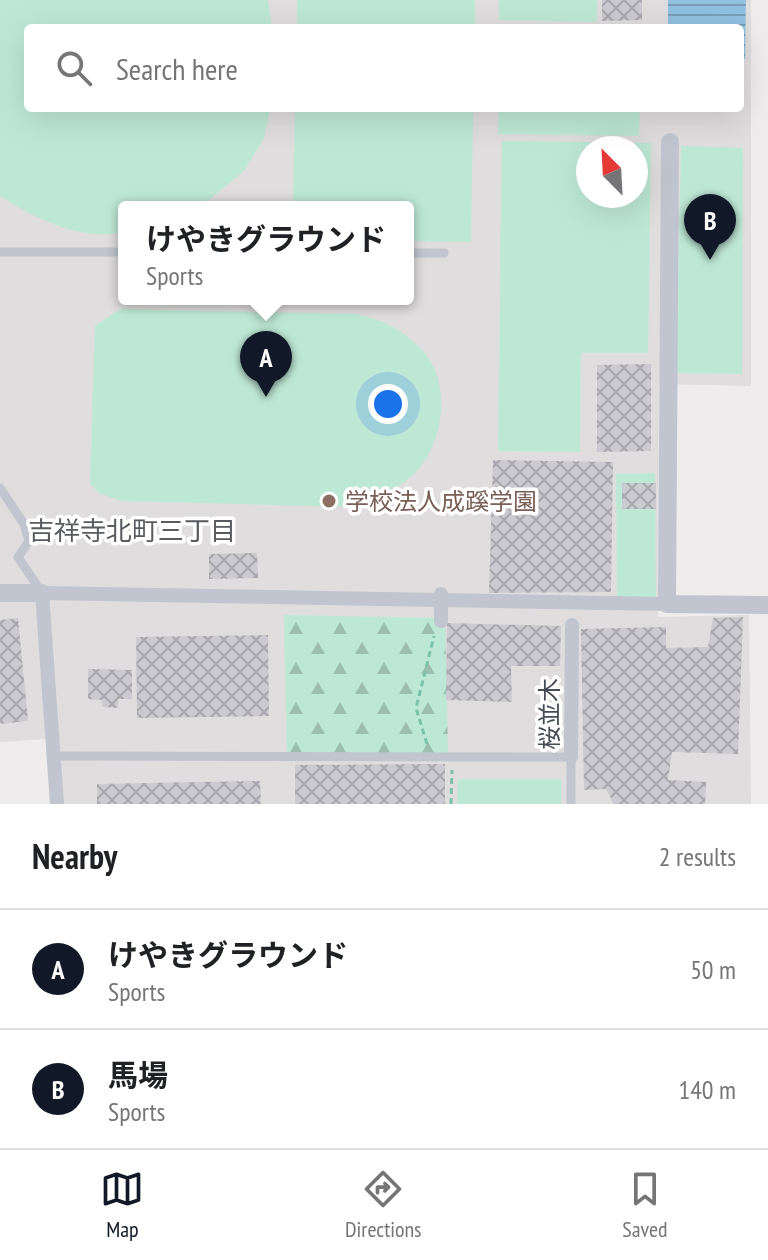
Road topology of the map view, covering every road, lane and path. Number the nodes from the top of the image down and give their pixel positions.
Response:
1 (670, 142) dead end
2 (0, 252) edge
3 (118, 252) edge
4 (414, 253) edge
5 (444, 253) dead end
6 (0, 488) edge
7 (0, 593) edge
8 (42, 593) junction
9 (441, 594) dead end
10 (667, 604) junction
11 (768, 605) edge
12 (441, 621) joint
13 (572, 625) dead end
14 (53, 756) junction
15 (433, 757) junction
16 (571, 757) junction
17 (452, 758) junction
18 (57, 804) edge
19 (451, 804) edge
20 (571, 804) edge

1 - 10 street
2 - 3 lane
4 - 5 lane
6 - 8 lane
7 - 8 street
8 - 10 street
8 - 14 street
9 - 12 street, bridge
10 - 11 street
12 - 15 path
13 - 16 street, 桜並木
14 - 15 lane
14 - 18 street
15 - 17 lane
16 - 17 lane
16 - 20 lane, 桜並木
17 - 19 path

